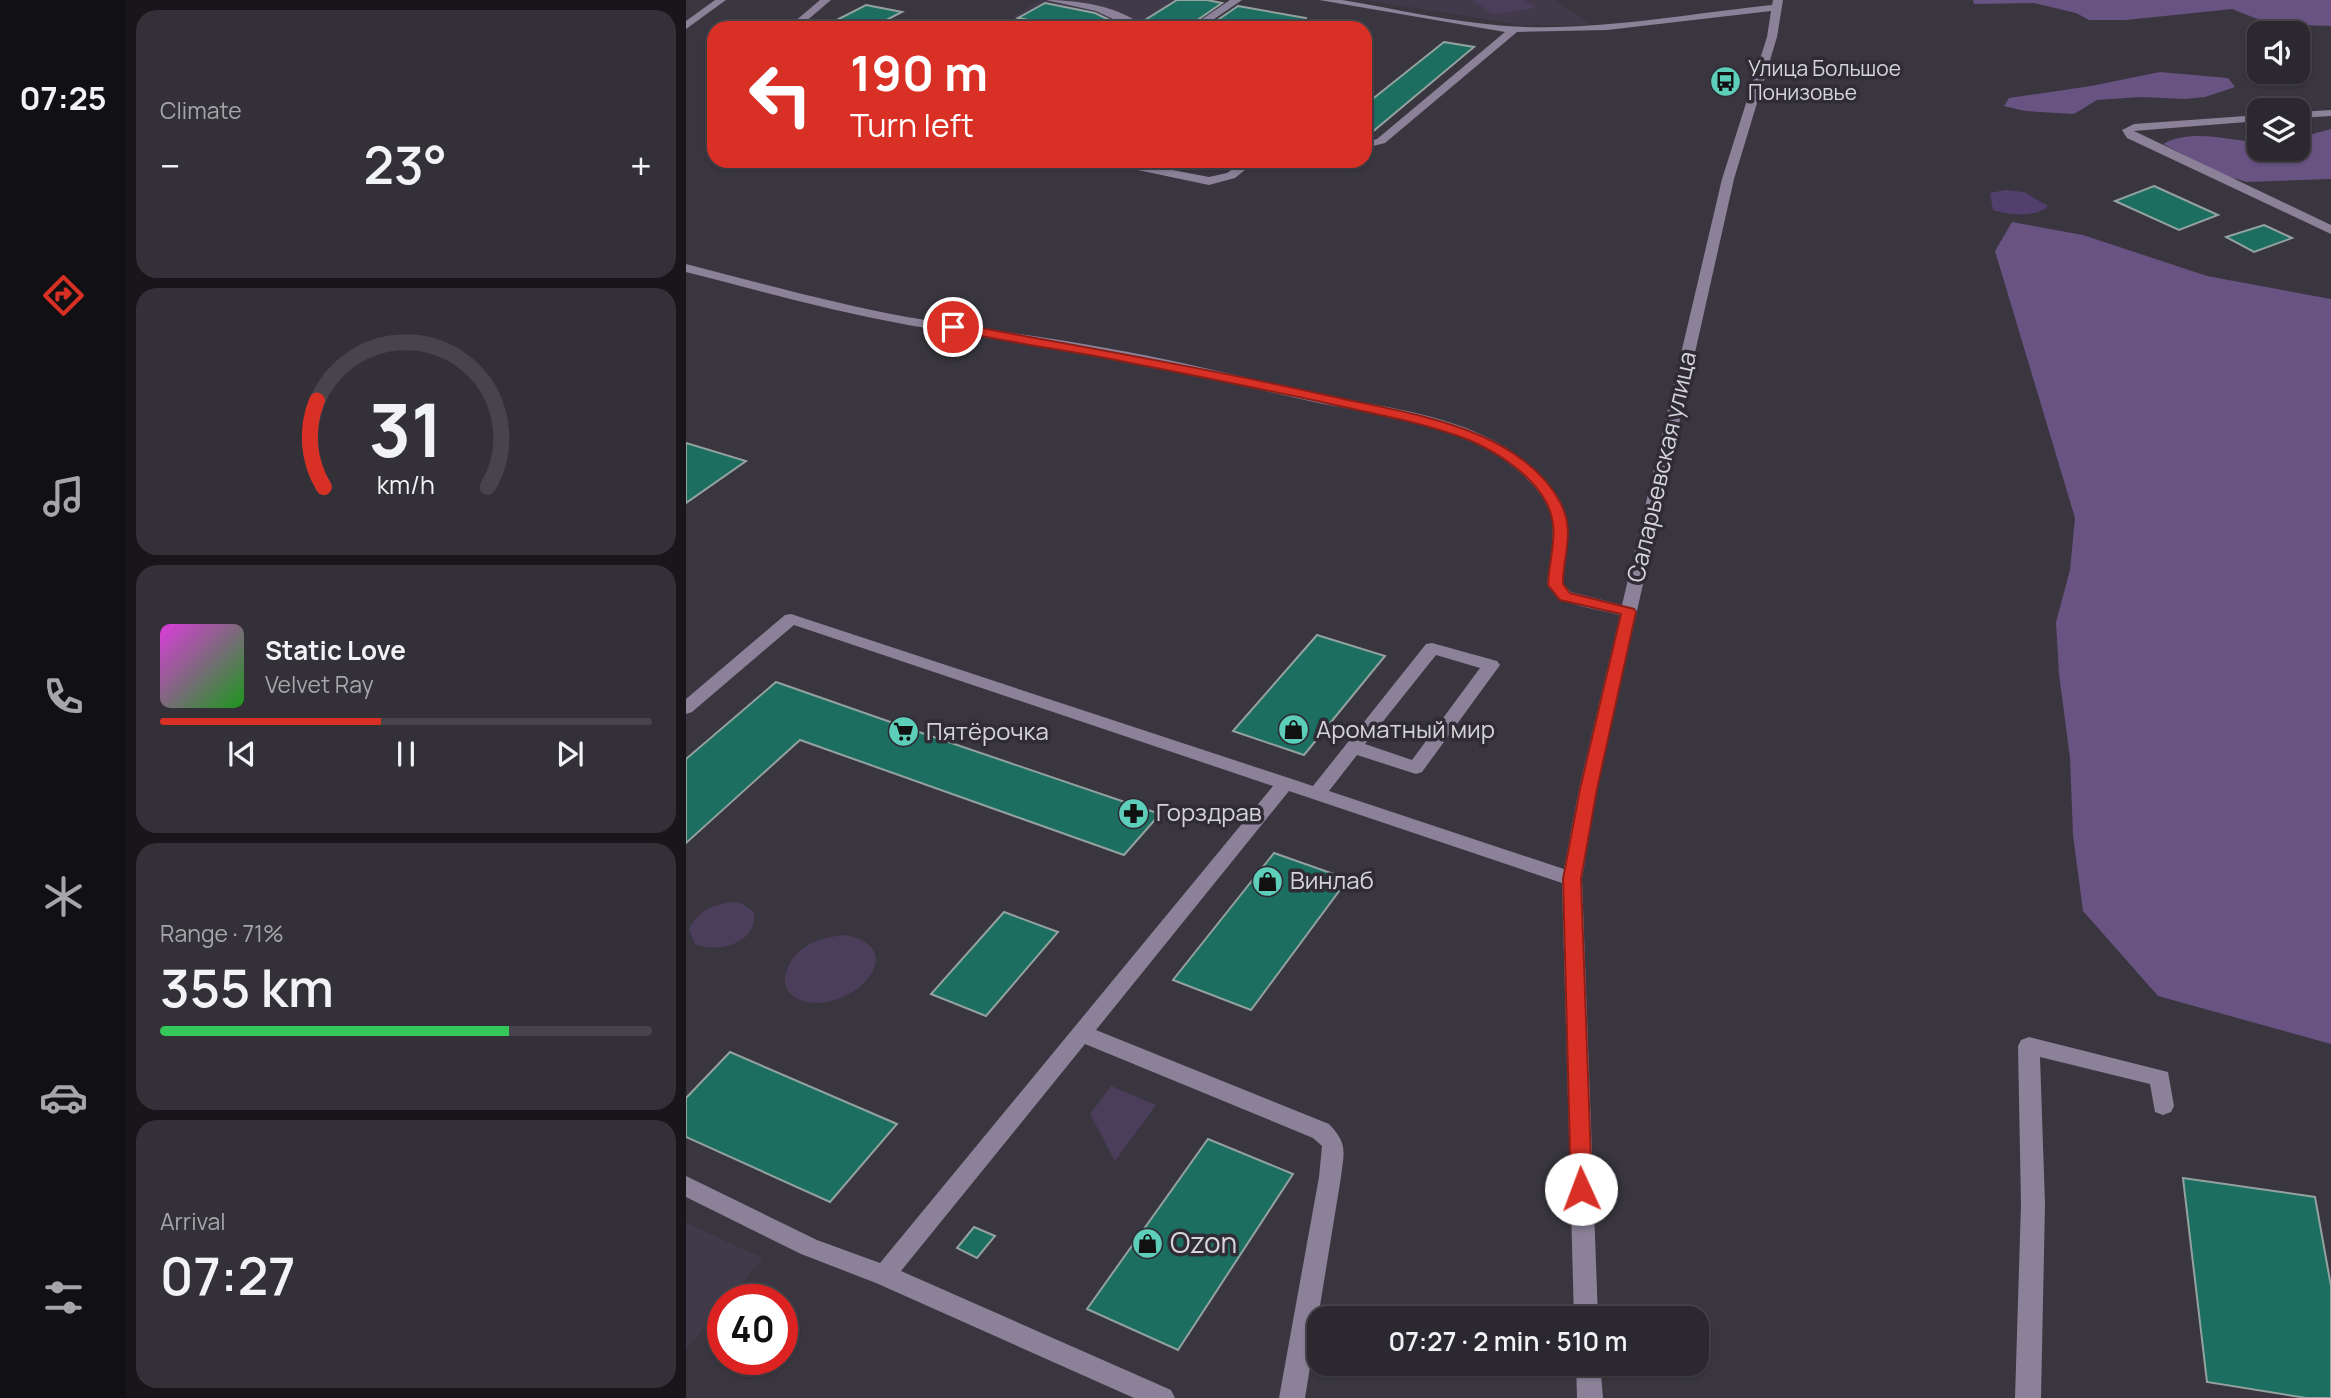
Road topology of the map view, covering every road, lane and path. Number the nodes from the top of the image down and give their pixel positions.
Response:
1 (721, 0) edge
2 (826, 0) edge
3 (1051, 0) edge
4 (1237, 0) edge
5 (1325, 0) edge
6 (1339, 1) edge
7 (1778, 4) edge
8 (800, 21) edge
9 (1127, 21) edge
10 (1205, 21) edge
11 (686, 26) edge
12 (1515, 30) junction
13 (2331, 113) edge
14 (2310, 114) edge
15 (2247, 119) edge
16 (1372, 143) edge
17 (1145, 168) edge
18 (1241, 168) edge
19 (2331, 230) edge
20 (686, 268) edge
21 (1629, 612) junction
22 (686, 708) edge
23 (1353, 747) junction
24 (1285, 783) junction
25 (1317, 793) junction
26 (1572, 879) junction
27 (1081, 1033) junction
28 (2162, 1106) dead end
29 (686, 1186) edge
30 (884, 1275) junction
31 (1586, 1306) edge
32 (1589, 1376) edge
33 (1162, 1398) edge
34 (1292, 1398) edge
35 (1590, 1398) edge
36 (2028, 1398) edge

1 - 11 street
2 - 8 street
3 - 9 street
4 - 10 street
5 - 6 street
6 - 12 street
7 - 12 street
7 - 21 street, Саларьевская улица
12 - 16 street
13 - 14 street
15 - 19 street
17 - 18 street
20 - 21 street
21 - 26 street, Саларьевская улица
22 - 24 street
23 - 23 street
23 - 25 street
24 - 25 street
24 - 27 street
25 - 26 street
26 - 31 street, Саларьевская улица
27 - 30 street
27 - 34 street
28 - 36 street
29 - 30 street
30 - 33 street
32 - 35 street

